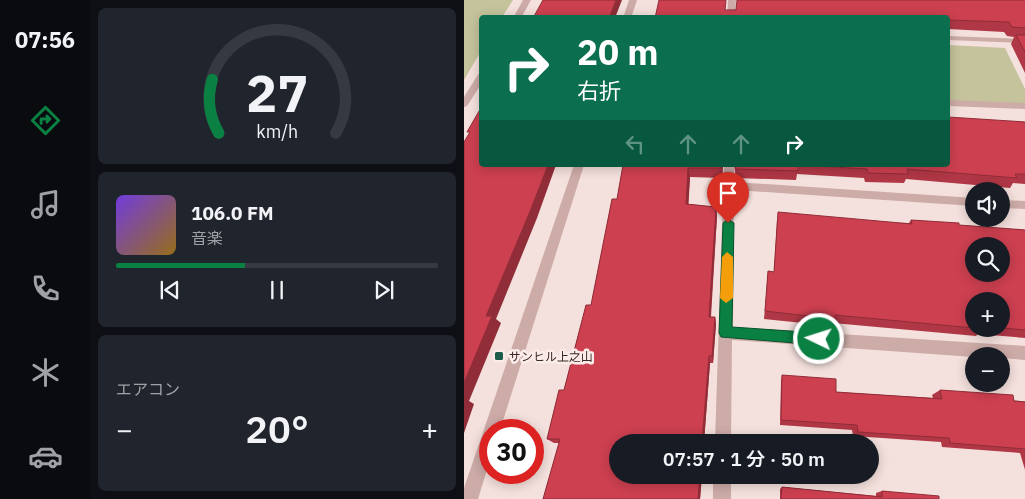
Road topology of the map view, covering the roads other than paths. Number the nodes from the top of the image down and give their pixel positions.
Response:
1 (527, 0) edge
2 (632, 0) edge
3 (732, 0) edge
4 (519, 15) edge
5 (628, 15) edge
6 (731, 15) edge
7 (950, 38) edge
8 (1025, 41) edge
9 (479, 80) edge
10 (950, 103) edge
11 (464, 104) edge
12 (1025, 106) edge
13 (578, 167) edge
14 (729, 167) edge
15 (729, 186) junction
16 (965, 201) edge
17 (1010, 204) edge
18 (1025, 205) edge
19 (726, 333) junction
20 (1025, 353) edge
21 (496, 419) edge
22 (723, 434) edge
23 (479, 469) edge
24 (722, 484) edge
25 (469, 499) edge
26 (722, 499) edge

1 - 4 street
2 - 5 street
3 - 6 street
7 - 8 street
9 - 11 street
10 - 12 street
13 - 21 street
14 - 15 street
15 - 16 street
15 - 19 street
17 - 18 street
19 - 20 street
19 - 22 street
23 - 25 street
24 - 26 street

